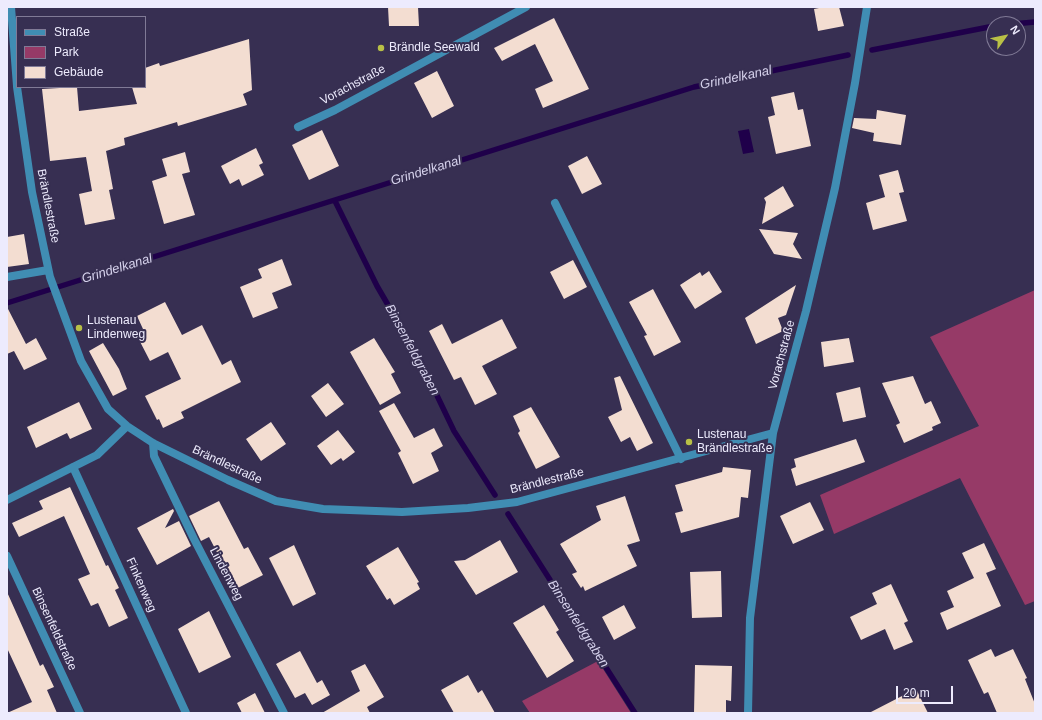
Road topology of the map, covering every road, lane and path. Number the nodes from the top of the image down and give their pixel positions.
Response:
1 (11, 7) edge
2 (526, 7) edge
3 (867, 7) edge
4 (11, 67) edge
5 (16, 83) edge
6 (17, 88) edge
7 (298, 127) dead end
8 (555, 203) dead end
9 (49, 274) junction
10 (7, 277) edge
11 (127, 426) junction
12 (773, 433) junction
13 (153, 443) junction
14 (681, 459) junction
15 (73, 467) junction
16 (7, 500) edge
17 (7, 556) edge
18 (80, 713) edge
19 (186, 713) edge
20 (284, 713) edge
21 (748, 713) edge

1 - 4 street, Brändlestraße
2 - 7 street, Vorachstraße
3 - 12 street, Vorachstraße
4 - 5 street, Brändlestraße
6 - 9 street, Brändlestraße
8 - 14 street
9 - 10 street
9 - 11 street, Brändlestraße
11 - 13 street, Brändlestraße
11 - 15 street
12 - 14 street, Brändlestraße
12 - 21 street, Vorachstraße
13 - 14 street, Brändlestraße
13 - 20 street, Lindenweg
15 - 16 street
15 - 19 street, Finkenweg
17 - 18 street, Binsenfeldstraße

